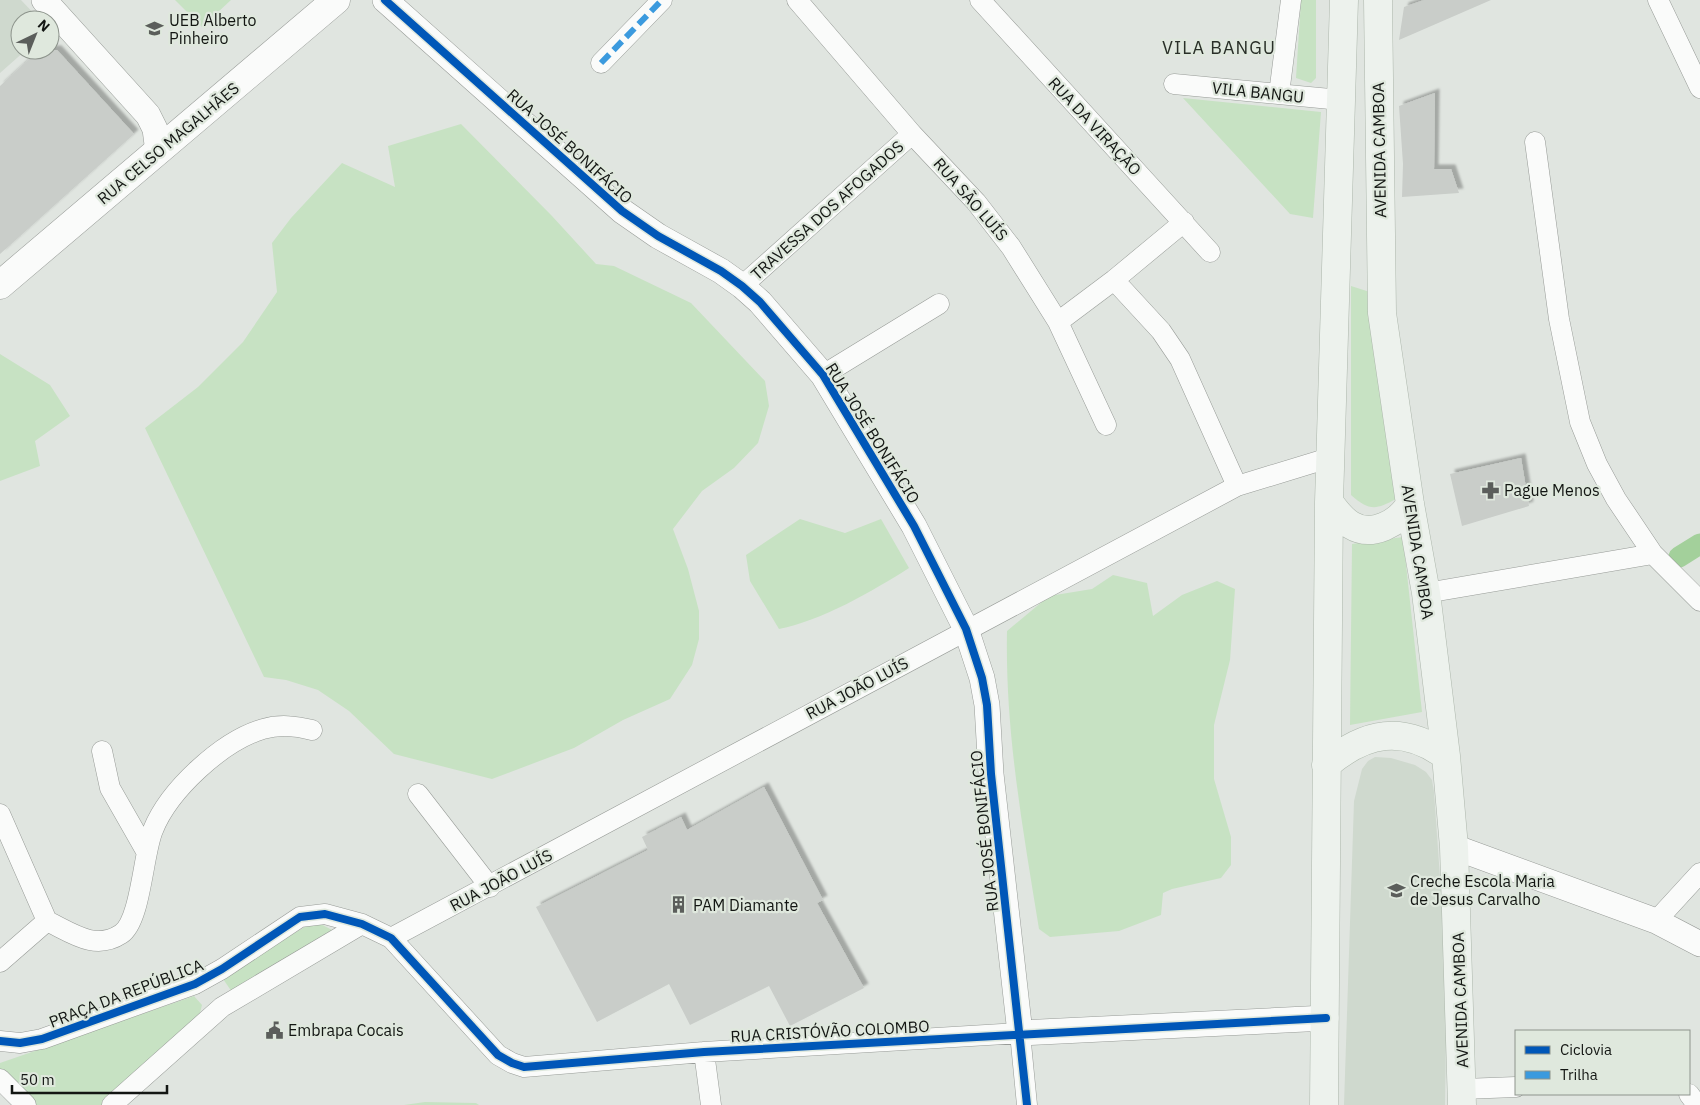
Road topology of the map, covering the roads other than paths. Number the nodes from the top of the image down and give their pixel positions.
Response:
1 (44, 0) edge
2 (336, 0) edge
3 (385, 0) edge
4 (797, 0) edge
5 (980, 0) edge
6 (1291, 0) edge
7 (1344, 0) edge
8 (1378, 0) edge
9 (1658, 0) edge
10 (658, 1) edge
11 (601, 62) dead end
12 (1174, 84) dead end
13 (1700, 88) edge
14 (1279, 94) junction
15 (1342, 100) junction
16 (912, 134) junction
17 (1535, 142) dead end
18 (158, 152) junction
19 (1184, 222) junction
20 (1210, 252) dead end
21 (1114, 280) junction
22 (0, 285) edge
23 (742, 286) junction
24 (939, 304) dead end
25 (1058, 322) junction
26 (823, 375) junction
27 (1106, 425) dead end
28 (1332, 457) junction
29 (1237, 486) junction
30 (1329, 502) junction
31 (1410, 504) junction
32 (1653, 554) junction
33 (1426, 593) junction
34 (1700, 601) edge
35 (966, 630) junction
36 (312, 730) dead end
37 (102, 751) dead end
38 (1446, 756) junction
39 (1326, 765) junction
40 (418, 794) dead end
41 (0, 814) edge
42 (1454, 847) junction
43 (146, 851) junction
44 (1700, 873) edge
45 (490, 887) junction
46 (47, 921) junction
47 (1656, 921) junction
48 (362, 924) junction
49 (391, 938) junction
50 (1700, 944) edge
51 (0, 962) edge
52 (208, 978) junction
53 (222, 1007) junction
54 (1326, 1018) junction
55 (1020, 1034) junction
56 (0, 1041) edge
57 (704, 1052) junction
58 (0, 1079) edge
59 (1515, 1088) edge
60 (1463, 1097) edge
61 (26, 1105) edge
62 (112, 1105) edge
63 (711, 1105) edge
64 (1026, 1105) edge
65 (1324, 1105) edge

1 - 18 street
2 - 18 main road, RUA CELSO MAGALHÃES
3 - 23 street, RUA JOSÉ BONIFÁCIO
4 - 16 street, RUA SÃO LUÍS
5 - 19 street, RUA DA VIRAÇÃO
6 - 14 street
7 - 15 main road
8 - 31 main road, AVENIDA CAMBOA
9 - 13 street
10 - 11 street
12 - 14 street, VILA BANGU
14 - 15 street, VILA BANGU
15 - 28 main road
16 - 23 street, TRAVESSA DOS AFOGADOS
16 - 25 street, RUA SÃO LUÍS
17 - 32 street
18 - 22 main road, RUA CELSO MAGALHÃES
19 - 20 street, RUA DA VIRAÇÃO
19 - 21 street
21 - 25 street
21 - 29 street
23 - 26 street, RUA JOSÉ BONIFÁCIO
24 - 26 street
25 - 27 street, RUA SÃO LUÍS
26 - 35 street, RUA JOSÉ BONIFÁCIO
28 - 29 street, RUA JOÃO LUÍS
28 - 30 main road
29 - 35 street, RUA JOÃO LUÍS
30 - 31 main road
30 - 39 main road
31 - 33 main road, AVENIDA CAMBOA
32 - 33 street
32 - 34 street
33 - 38 main road, AVENIDA CAMBOA
35 - 45 street, RUA JOÃO LUÍS
35 - 55 street, RUA JOSÉ BONIFÁCIO
36 - 43 street
37 - 43 street
38 - 39 main road
38 - 42 main road, AVENIDA CAMBOA
39 - 54 main road
40 - 45 street
41 - 46 street
42 - 47 street
42 - 60 main road, AVENIDA CAMBOA
43 - 46 street
44 - 47 street
45 - 49 street, RUA JOÃO LUÍS
46 - 51 street
47 - 50 street
48 - 49 street, PRAÇA DA REPÚBLICA
48 - 52 street, PRAÇA DA REPÚBLICA
48 - 53 street
49 - 57 street, RUA CRISTÓVÃO COLOMBO
52 - 53 street
52 - 56 street, PRAÇA DA REPÚBLICA
53 - 62 street
54 - 55 street, RUA CRISTÓVÃO COLOMBO
54 - 65 main road
55 - 57 street, RUA CRISTÓVÃO COLOMBO
55 - 64 street
57 - 63 street
58 - 61 street
59 - 60 street

